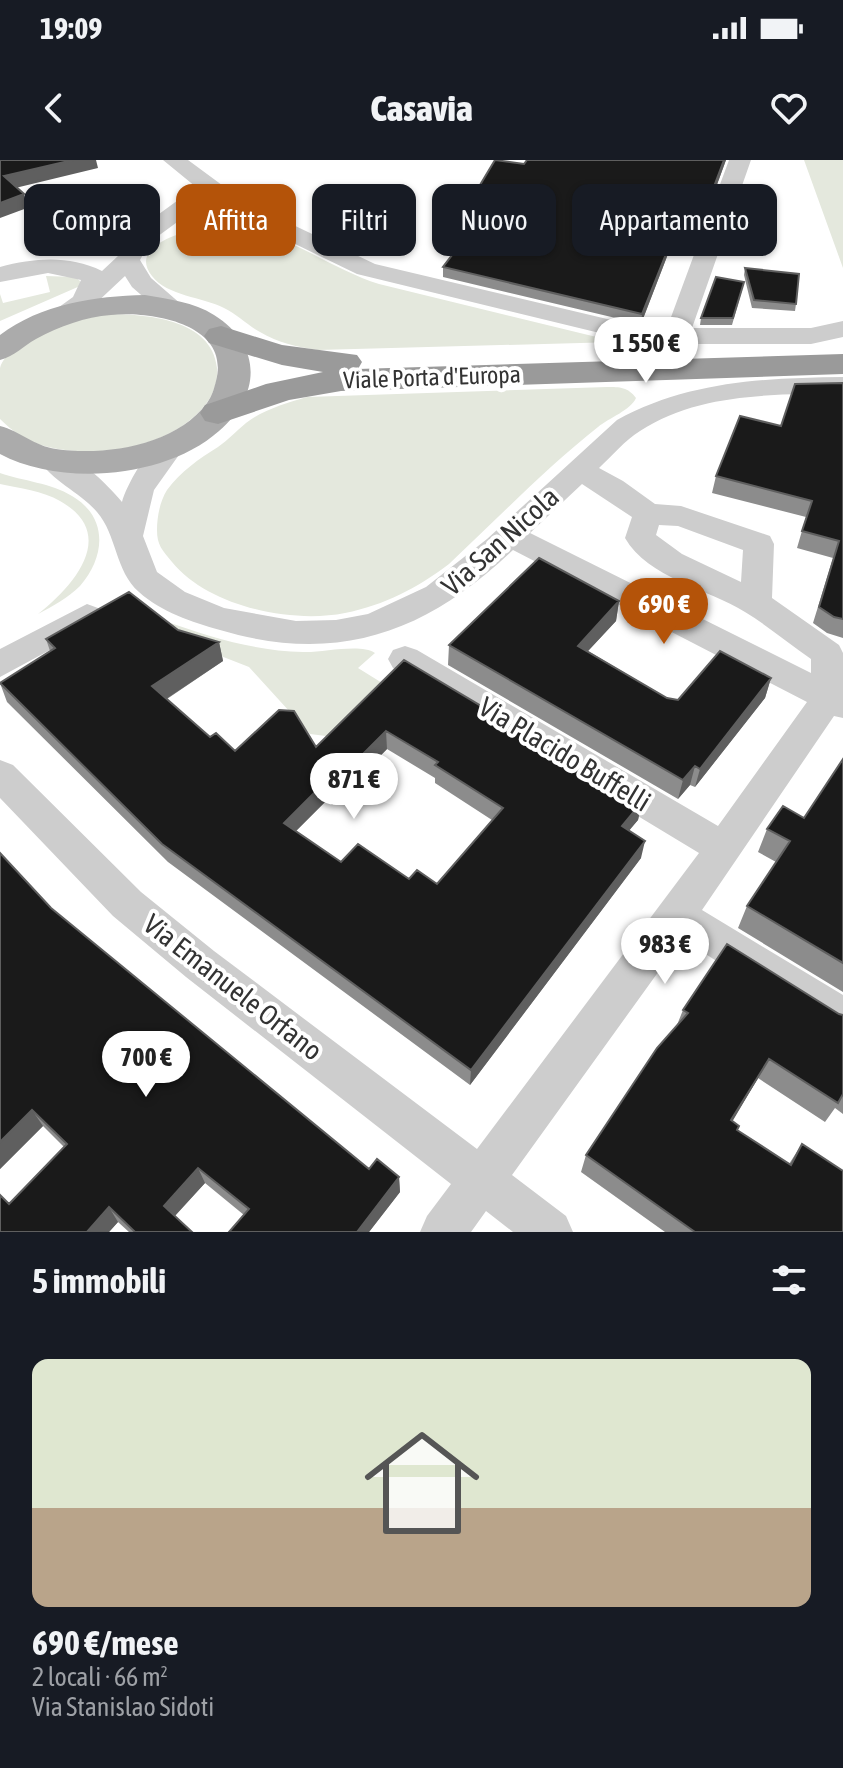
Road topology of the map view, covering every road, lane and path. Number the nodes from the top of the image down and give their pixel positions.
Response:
1 (174, 160) edge
2 (740, 160) edge
3 (206, 184) edge
4 (176, 214) edge
5 (176, 218) edge
6 (168, 220) junction
7 (296, 235) edge
8 (128, 260) junction
9 (0, 275) edge
10 (73, 308) junction
11 (173, 310) junction
12 (843, 329) edge
13 (221, 336) junction
14 (676, 338) junction
15 (3, 346) edge
16 (843, 350) edge
17 (843, 364) edge
18 (843, 385) edge
19 (218, 413) junction
20 (0, 437) edge
21 (172, 445) junction
22 (53, 460) junction
23 (579, 470) junction
24 (648, 514) junction
25 (128, 536) junction
26 (510, 536) junction
27 (126, 594) junction
28 (756, 603) junction
29 (4, 655) edge
30 (405, 659) edge
31 (836, 701) edge
32 (0, 775) edge
33 (724, 849) junction
34 (677, 915) junction
35 (843, 1018) edge
36 (482, 1179) junction
37 (443, 1232) edge
38 (550, 1232) edge

1 - 3 street
2 - 14 street
4 - 6 street
5 - 6 street
6 - 8 street
7 - 14 street
8 - 10 street
8 - 11 street
9 - 10 street
10 - 11 main road, Viale Porta d'Europa
10 - 15 main road, Viale Porta d'Europa
11 - 13 main road, Viale Porta d'Europa
12 - 14 street
13 - 16 highway, Viale Porta d'Europa
13 - 19 main road, Viale Porta d'Europa
17 - 19 highway, Viale Porta d'Europa
18 - 23 street, Via San Nicola
19 - 21 main road, Viale Porta d'Europa
20 - 22 main road, Viale Porta d'Europa
21 - 22 main road, Viale Porta d'Europa
21 - 25 street
22 - 25 street
23 - 24 street
23 - 26 street, Via San Nicola
24 - 28 street
24 - 28 street
25 - 27 street
26 - 27 street, Via San Nicola
26 - 31 street
27 - 29 street
28 - 31 street
30 - 33 street, Via Placido Buffelli
31 - 33 street
32 - 36 street, Via Emanuele Orfano
33 - 34 street
34 - 35 street
34 - 36 street
36 - 37 street
36 - 38 street, Via Emanuele Orfano

